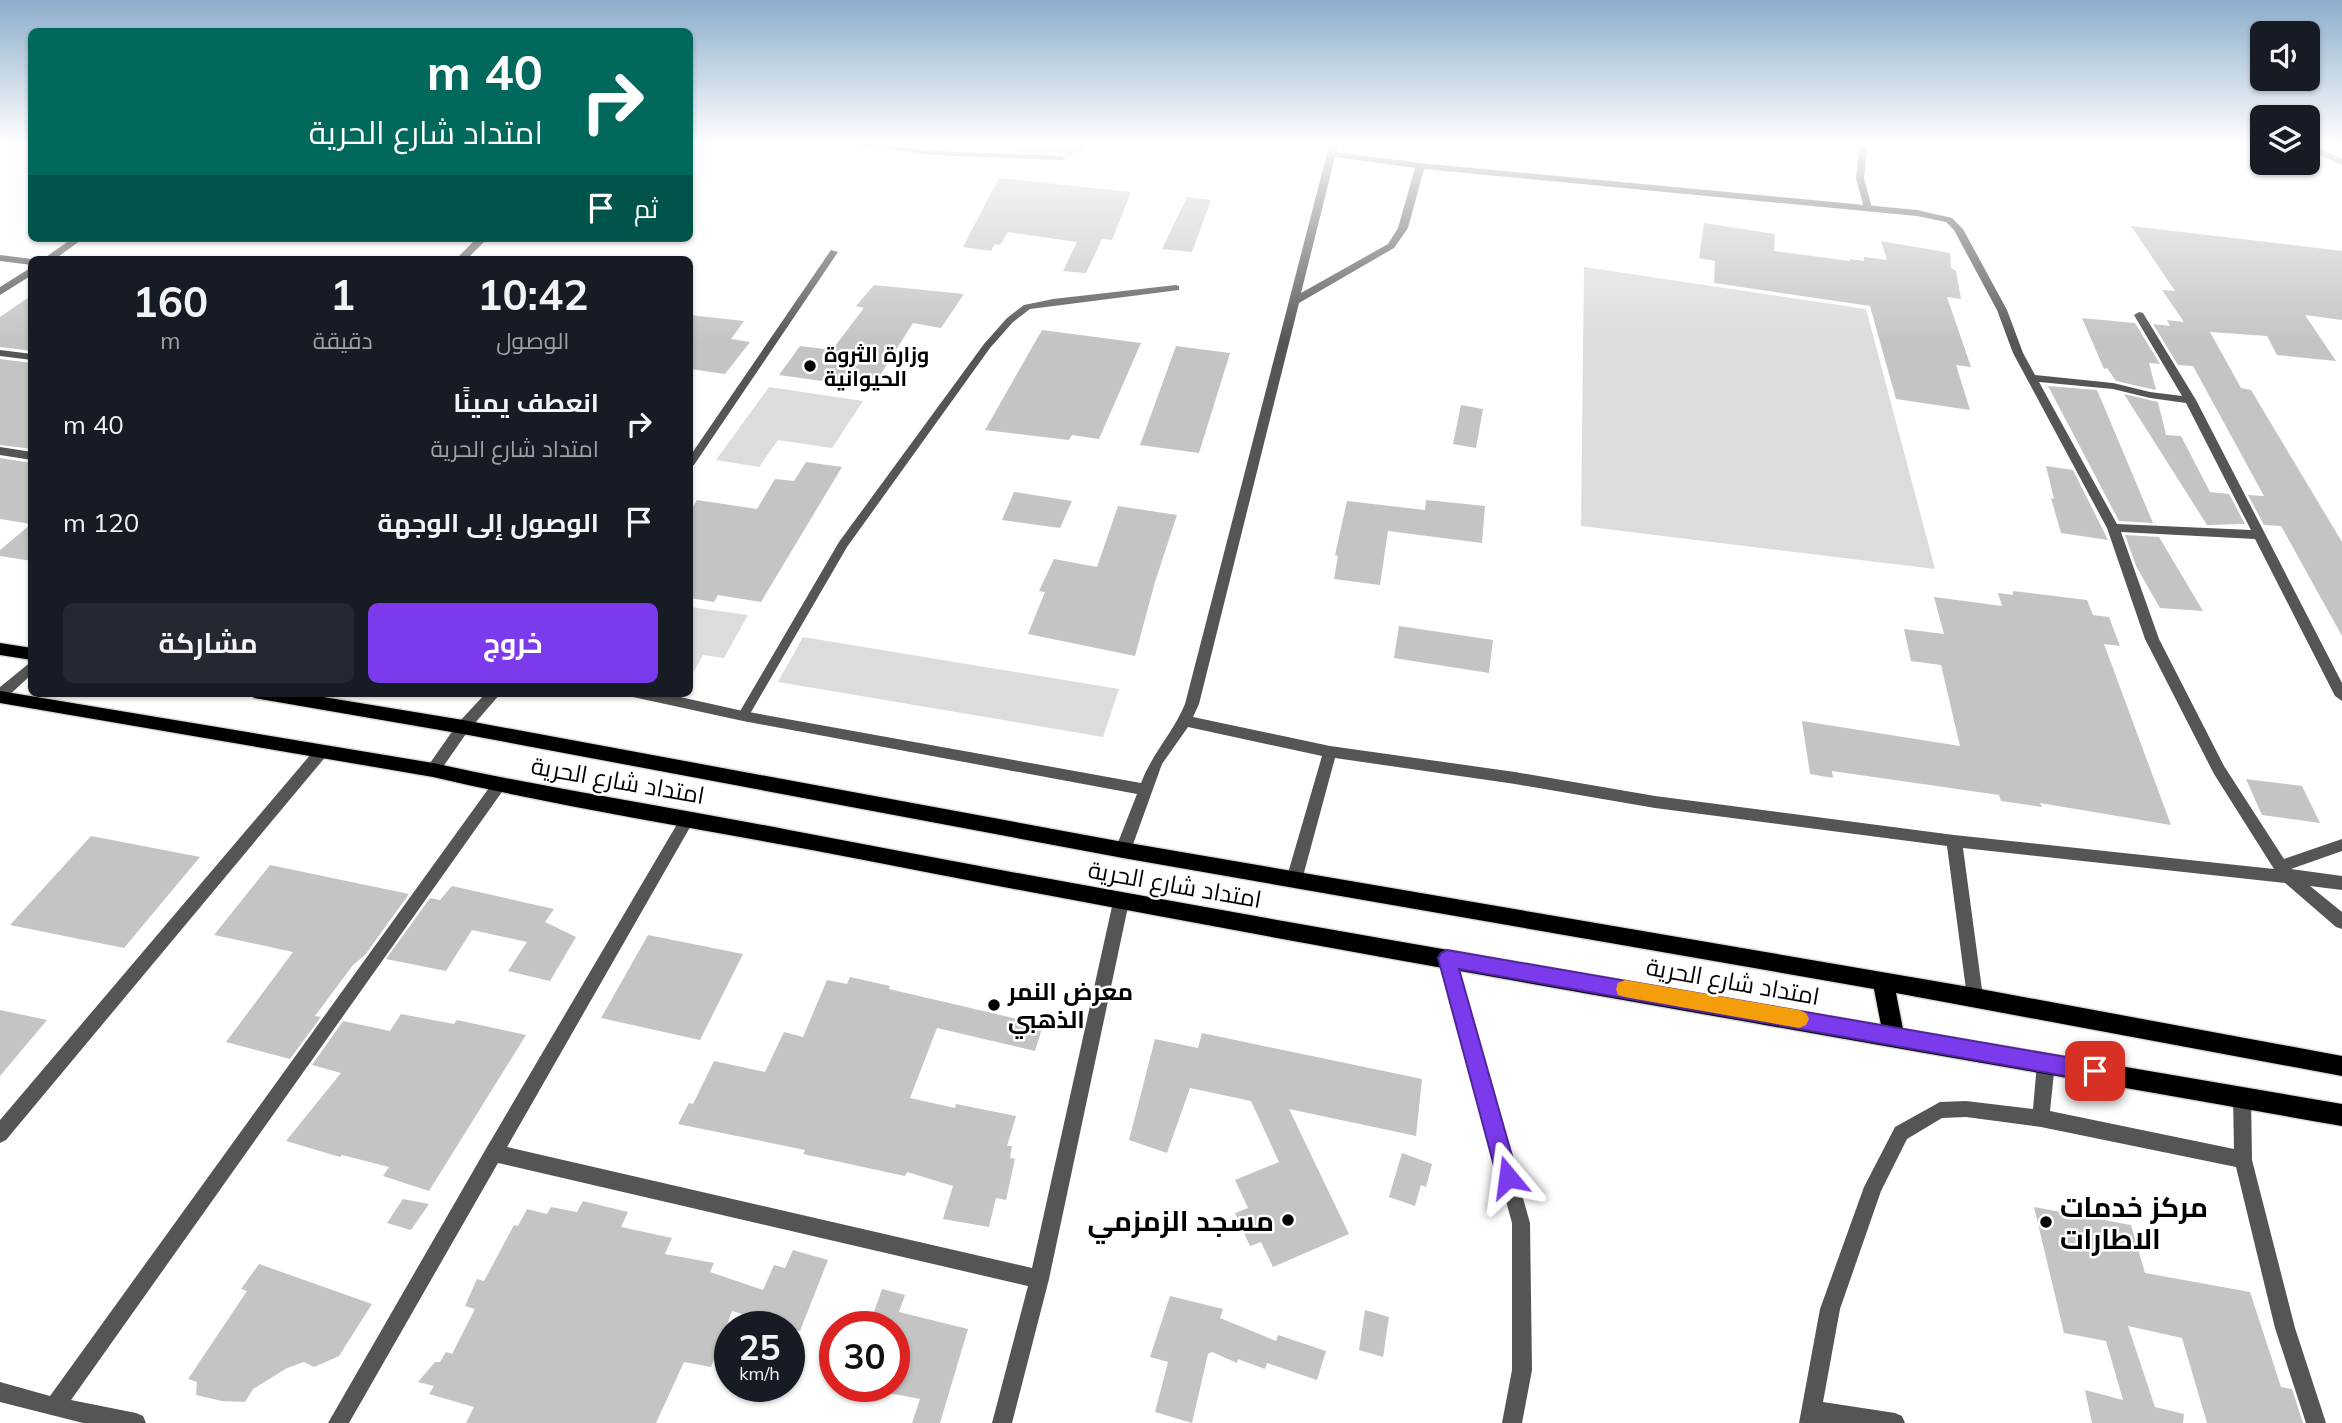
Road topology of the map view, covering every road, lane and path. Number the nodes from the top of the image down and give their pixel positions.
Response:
1 (1318, 208) edge
2 (1408, 208) edge
3 (1871, 208) edge
4 (73, 242) edge
5 (479, 242) edge
6 (834, 252) dead end
7 (52, 256) edge
8 (464, 256) edge
9 (0, 258) edge
10 (28, 262) edge
11 (28, 273) edge
12 (1176, 288) dead end
13 (0, 292) edge
14 (1294, 301) junction
15 (2138, 315) dead end
16 (0, 353) edge
17 (28, 356) edge
18 (2034, 378) junction
19 (2190, 400) junction
20 (0, 451) edge
21 (28, 455) edge
22 (693, 459) edge
23 (2113, 528) junction
24 (2260, 535) junction
25 (0, 649) edge
26 (28, 653) edge
27 (28, 670) edge
28 (0, 696) edge
29 (2342, 696) edge
30 (284, 697) edge
31 (490, 697) edge
32 (656, 697) edge
33 (743, 716) junction
34 (1185, 721) junction
35 (463, 727) junction
36 (322, 751) junction
37 (1329, 752) junction
38 (433, 770) junction
39 (499, 785) junction
40 (1144, 789) junction
41 (688, 818) junction
42 (1954, 841) junction
43 (2342, 845) edge
44 (1123, 850) junction
45 (2284, 871) junction
46 (1294, 880) junction
47 (2342, 883) edge
48 (1121, 902) junction
49 (2342, 922) edge
50 (1447, 958) junction
51 (1883, 981) junction
52 (1975, 997) junction
53 (1894, 1035) junction
54 (2046, 1063) junction
55 (2342, 1066) edge
56 (2242, 1098) junction
57 (2342, 1115) edge
58 (2041, 1118) junction
59 (0, 1134) edge
60 (493, 1153) junction
61 (2243, 1160) junction
62 (1039, 1279) junction
63 (0, 1392) edge
64 (54, 1407) junction
65 (1810, 1417) edge
66 (94, 1419) edge
67 (136, 1423) edge
68 (338, 1423) edge
69 (1002, 1423) edge
70 (1512, 1423) edge
71 (1895, 1423) edge
72 (2316, 1423) edge

1 - 14 street
2 - 14 street
3 - 18 street
4 - 7 street
5 - 8 street
6 - 22 lane
9 - 10 street
11 - 13 street
12 - 33 lane
14 - 34 street
15 - 19 street
16 - 17 street
18 - 19 street
18 - 23 street
19 - 24 street
20 - 21 street
23 - 24 street
23 - 45 street
24 - 29 street
25 - 26 main road
27 - 28 street
28 - 36 main road, امتداد شارع الحرية
30 - 35 main road, امتداد شارع الحرية
31 - 35 street
32 - 33 street
33 - 40 street
34 - 37 street
34 - 40 street
35 - 38 street
35 - 44 main road, امتداد شارع الحرية
36 - 38 main road, امتداد شارع الحرية
36 - 59 street
37 - 42 street
37 - 46 street
38 - 39 main road, امتداد شارع الحرية
39 - 41 main road, امتداد شارع الحرية
39 - 64 street
40 - 44 street
41 - 48 main road, امتداد شارع الحرية
41 - 60 street
42 - 45 street
42 - 52 street
43 - 45 street
44 - 46 main road, امتداد شارع الحرية
45 - 47 street
45 - 49 street
46 - 51 main road, امتداد شارع الحرية
48 - 50 main road, امتداد شارع الحرية
48 - 62 street
50 - 53 main road, امتداد شارع الحرية
50 - 70 street
51 - 52 main road, امتداد شارع الحرية
51 - 53 main road
52 - 55 main road, امتداد شارع الحرية
53 - 54 main road, امتداد شارع الحرية
54 - 56 main road, امتداد شارع الحرية
54 - 58 street
56 - 57 main road, امتداد شارع الحرية
56 - 61 street
58 - 61 street
58 - 65 street
60 - 62 street
60 - 68 street
61 - 72 street
62 - 69 street
63 - 64 street
64 - 66 street
65 - 71 street
66 - 67 street

